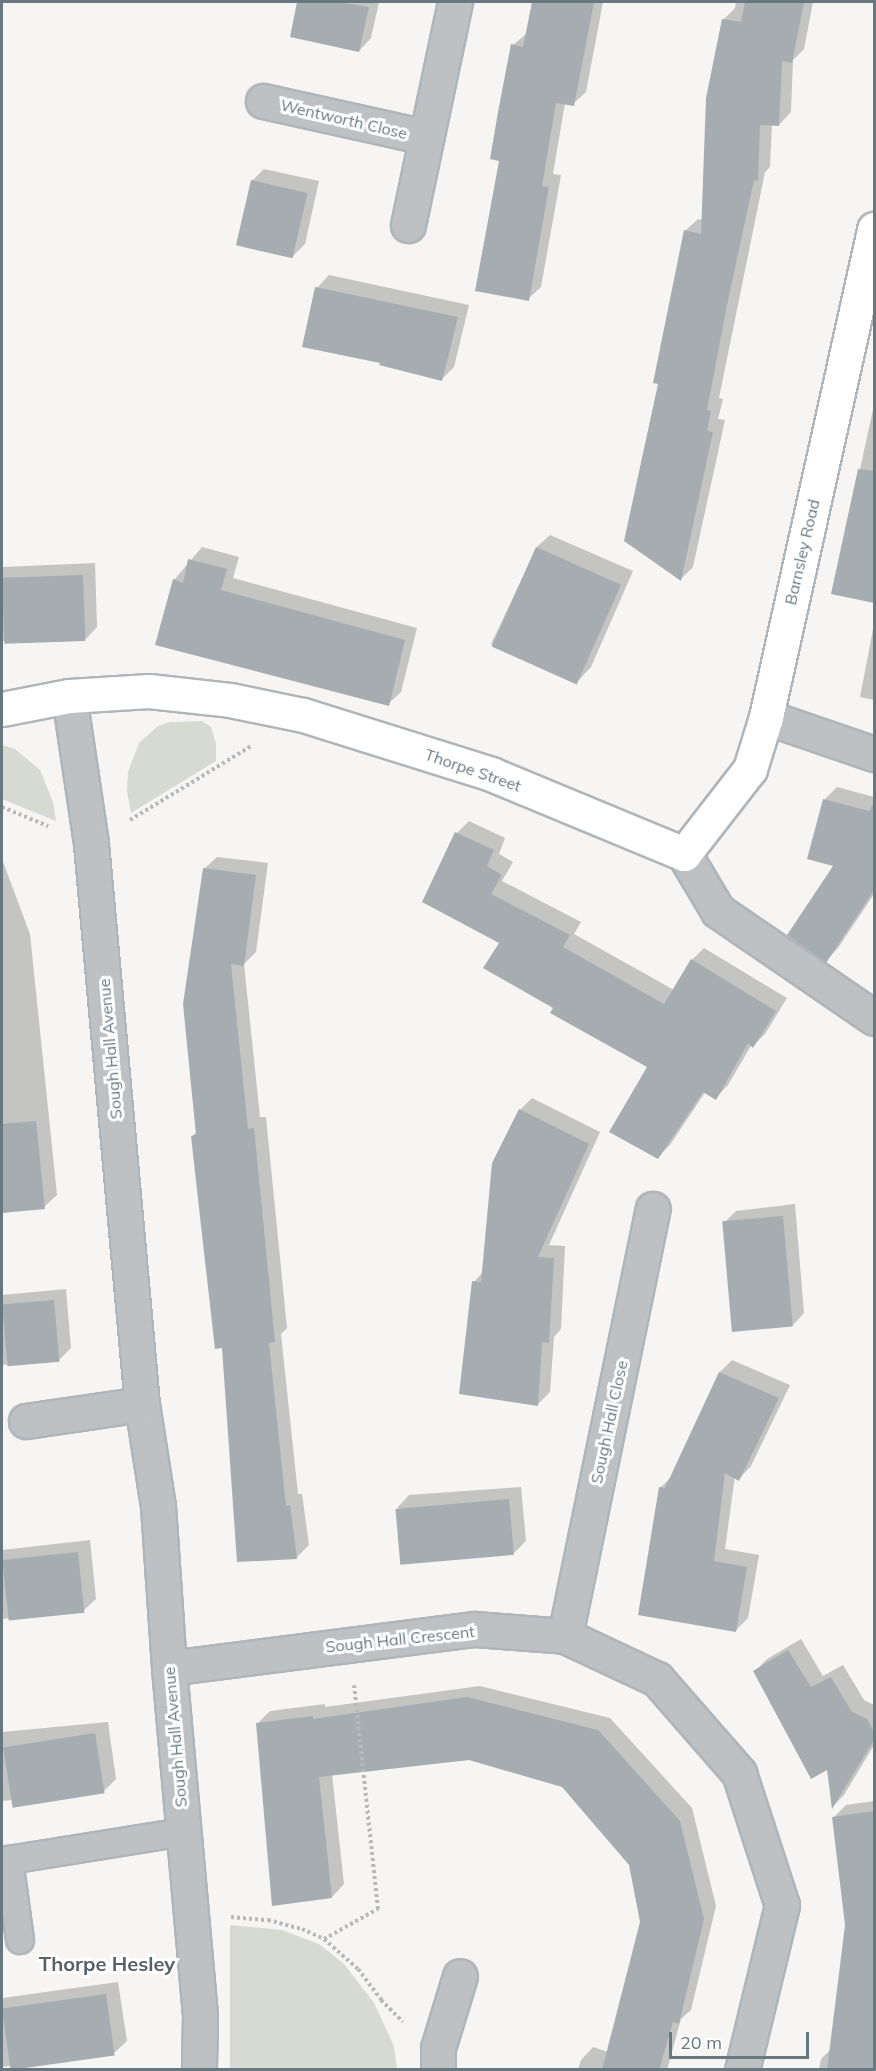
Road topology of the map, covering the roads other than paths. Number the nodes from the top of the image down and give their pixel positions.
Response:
1 (455, 2) edge
2 (263, 100) dead end
3 (426, 137) junction
4 (408, 225) dead end
5 (874, 229) edge
6 (69, 696) junction
7 (2, 709) edge
8 (766, 717) junction
9 (874, 754) edge
10 (684, 854) junction
11 (874, 1018) edge
12 (653, 1209) dead end
13 (142, 1404) junction
14 (26, 1421) dead end
15 (565, 1636) junction
16 (169, 1668) junction
17 (184, 1832) junction
18 (20, 1940) dead end
19 (460, 1976) dead end
20 (438, 2059) edge
21 (199, 2070) edge
22 (742, 2070) edge

1 - 3 street, Wentworth Close
2 - 3 street, Wentworth Close
3 - 4 street, Wentworth Close
5 - 8 main road, Barnsley Road
6 - 7 main road, Thorpe Street
6 - 10 main road, Thorpe Street
6 - 13 street, Sough Hall Avenue
8 - 9 street
8 - 10 main road, Barnsley Road
10 - 11 street
12 - 15 street, Sough Hall Close
13 - 14 street
13 - 16 street, Sough Hall Avenue
15 - 16 street, Sough Hall Crescent
15 - 22 street, Sough Hall Crescent
16 - 17 street, Sough Hall Avenue
17 - 18 lane
17 - 21 street, Sough Hall Avenue
19 - 20 street

